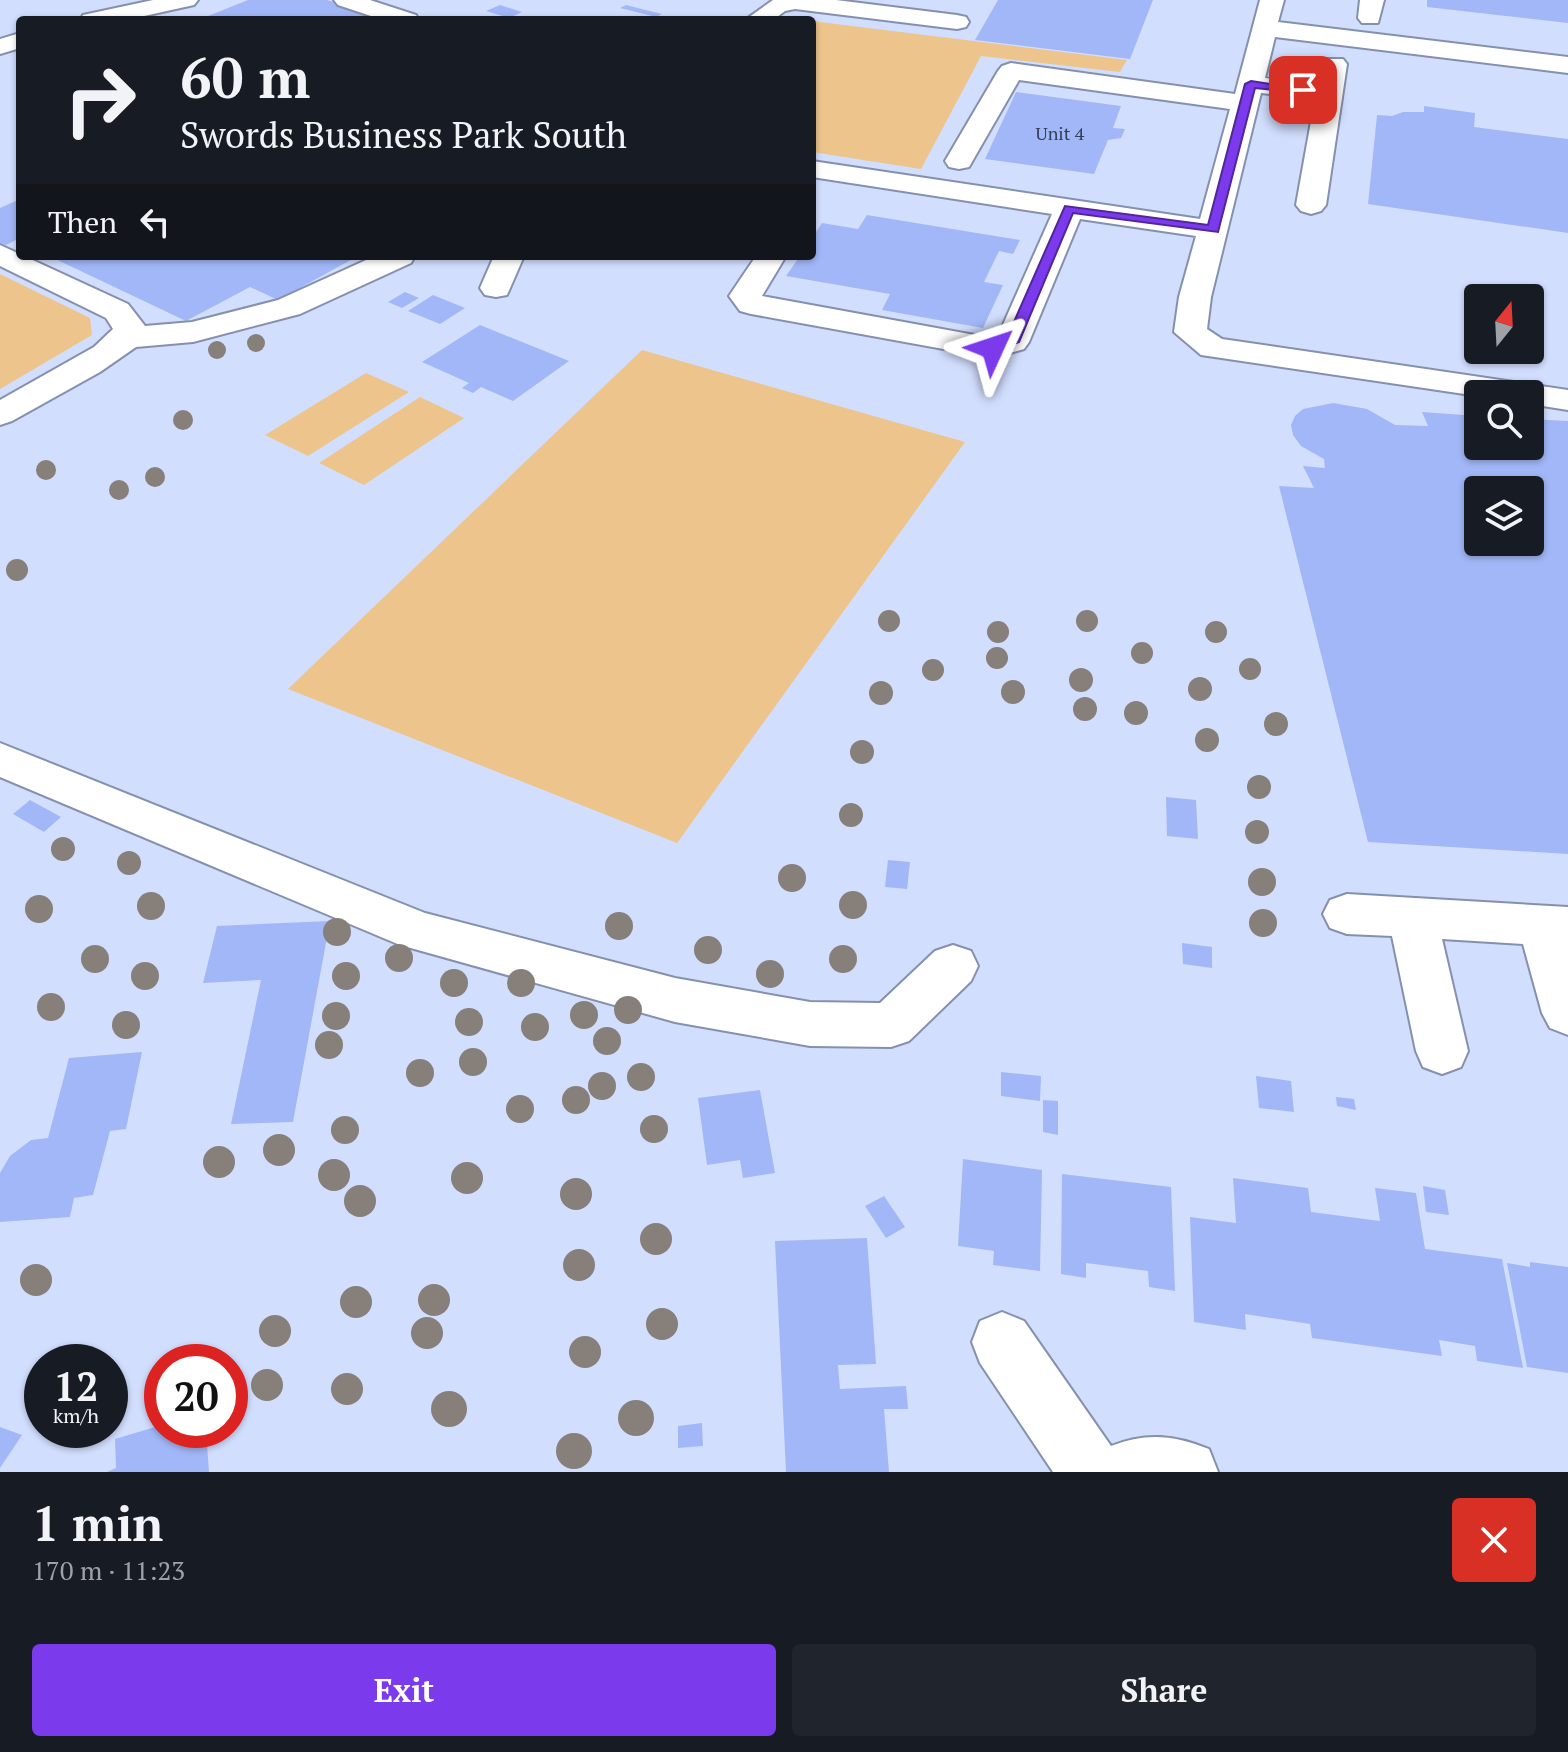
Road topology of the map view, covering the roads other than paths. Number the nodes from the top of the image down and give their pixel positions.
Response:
1 (186, 0) edge
2 (346, 0) edge
3 (1272, 0) edge
4 (879, 6) edge
5 (111, 16) edge
6 (395, 16) edge
7 (763, 16) edge
8 (957, 22) dead end
9 (1265, 28) junction
10 (1334, 64) dead end
11 (1568, 65) edge
12 (1329, 93) junction
13 (1248, 94) junction
14 (959, 161) dead end
15 (816, 170) edge
16 (1311, 205) dead end
17 (1069, 209) junction
18 (1213, 230) junction
19 (0, 254) edge
20 (391, 260) edge
21 (507, 260) edge
22 (768, 260) edge
23 (496, 288) dead end
24 (127, 338) junction
25 (1568, 400) edge
26 (0, 414) edge
27 (0, 759) edge
28 (1347, 914) dead end
29 (1413, 920) junction
30 (1556, 926) edge
31 (953, 966) dead end
32 (1568, 1013) edge
33 (1442, 1051) dead end
34 (1002, 1342) dead end
35 (1091, 1472) edge
36 (1126, 1472) edge
37 (1186, 1472) edge

1 - 5 street
2 - 6 street
3 - 9 street
4 - 7 street
4 - 8 street
9 - 11 street
9 - 13 street
10 - 12 street
12 - 13 street
12 - 16 street
13 - 14 street
13 - 18 street
15 - 17 street
17 - 18 street
17 - 22 street
18 - 25 street
19 - 24 street
20 - 24 street
21 - 23 street
24 - 26 street
27 - 31 street
28 - 29 street
29 - 30 street
29 - 33 street
30 - 32 street
34 - 35 street
36 - 37 street

